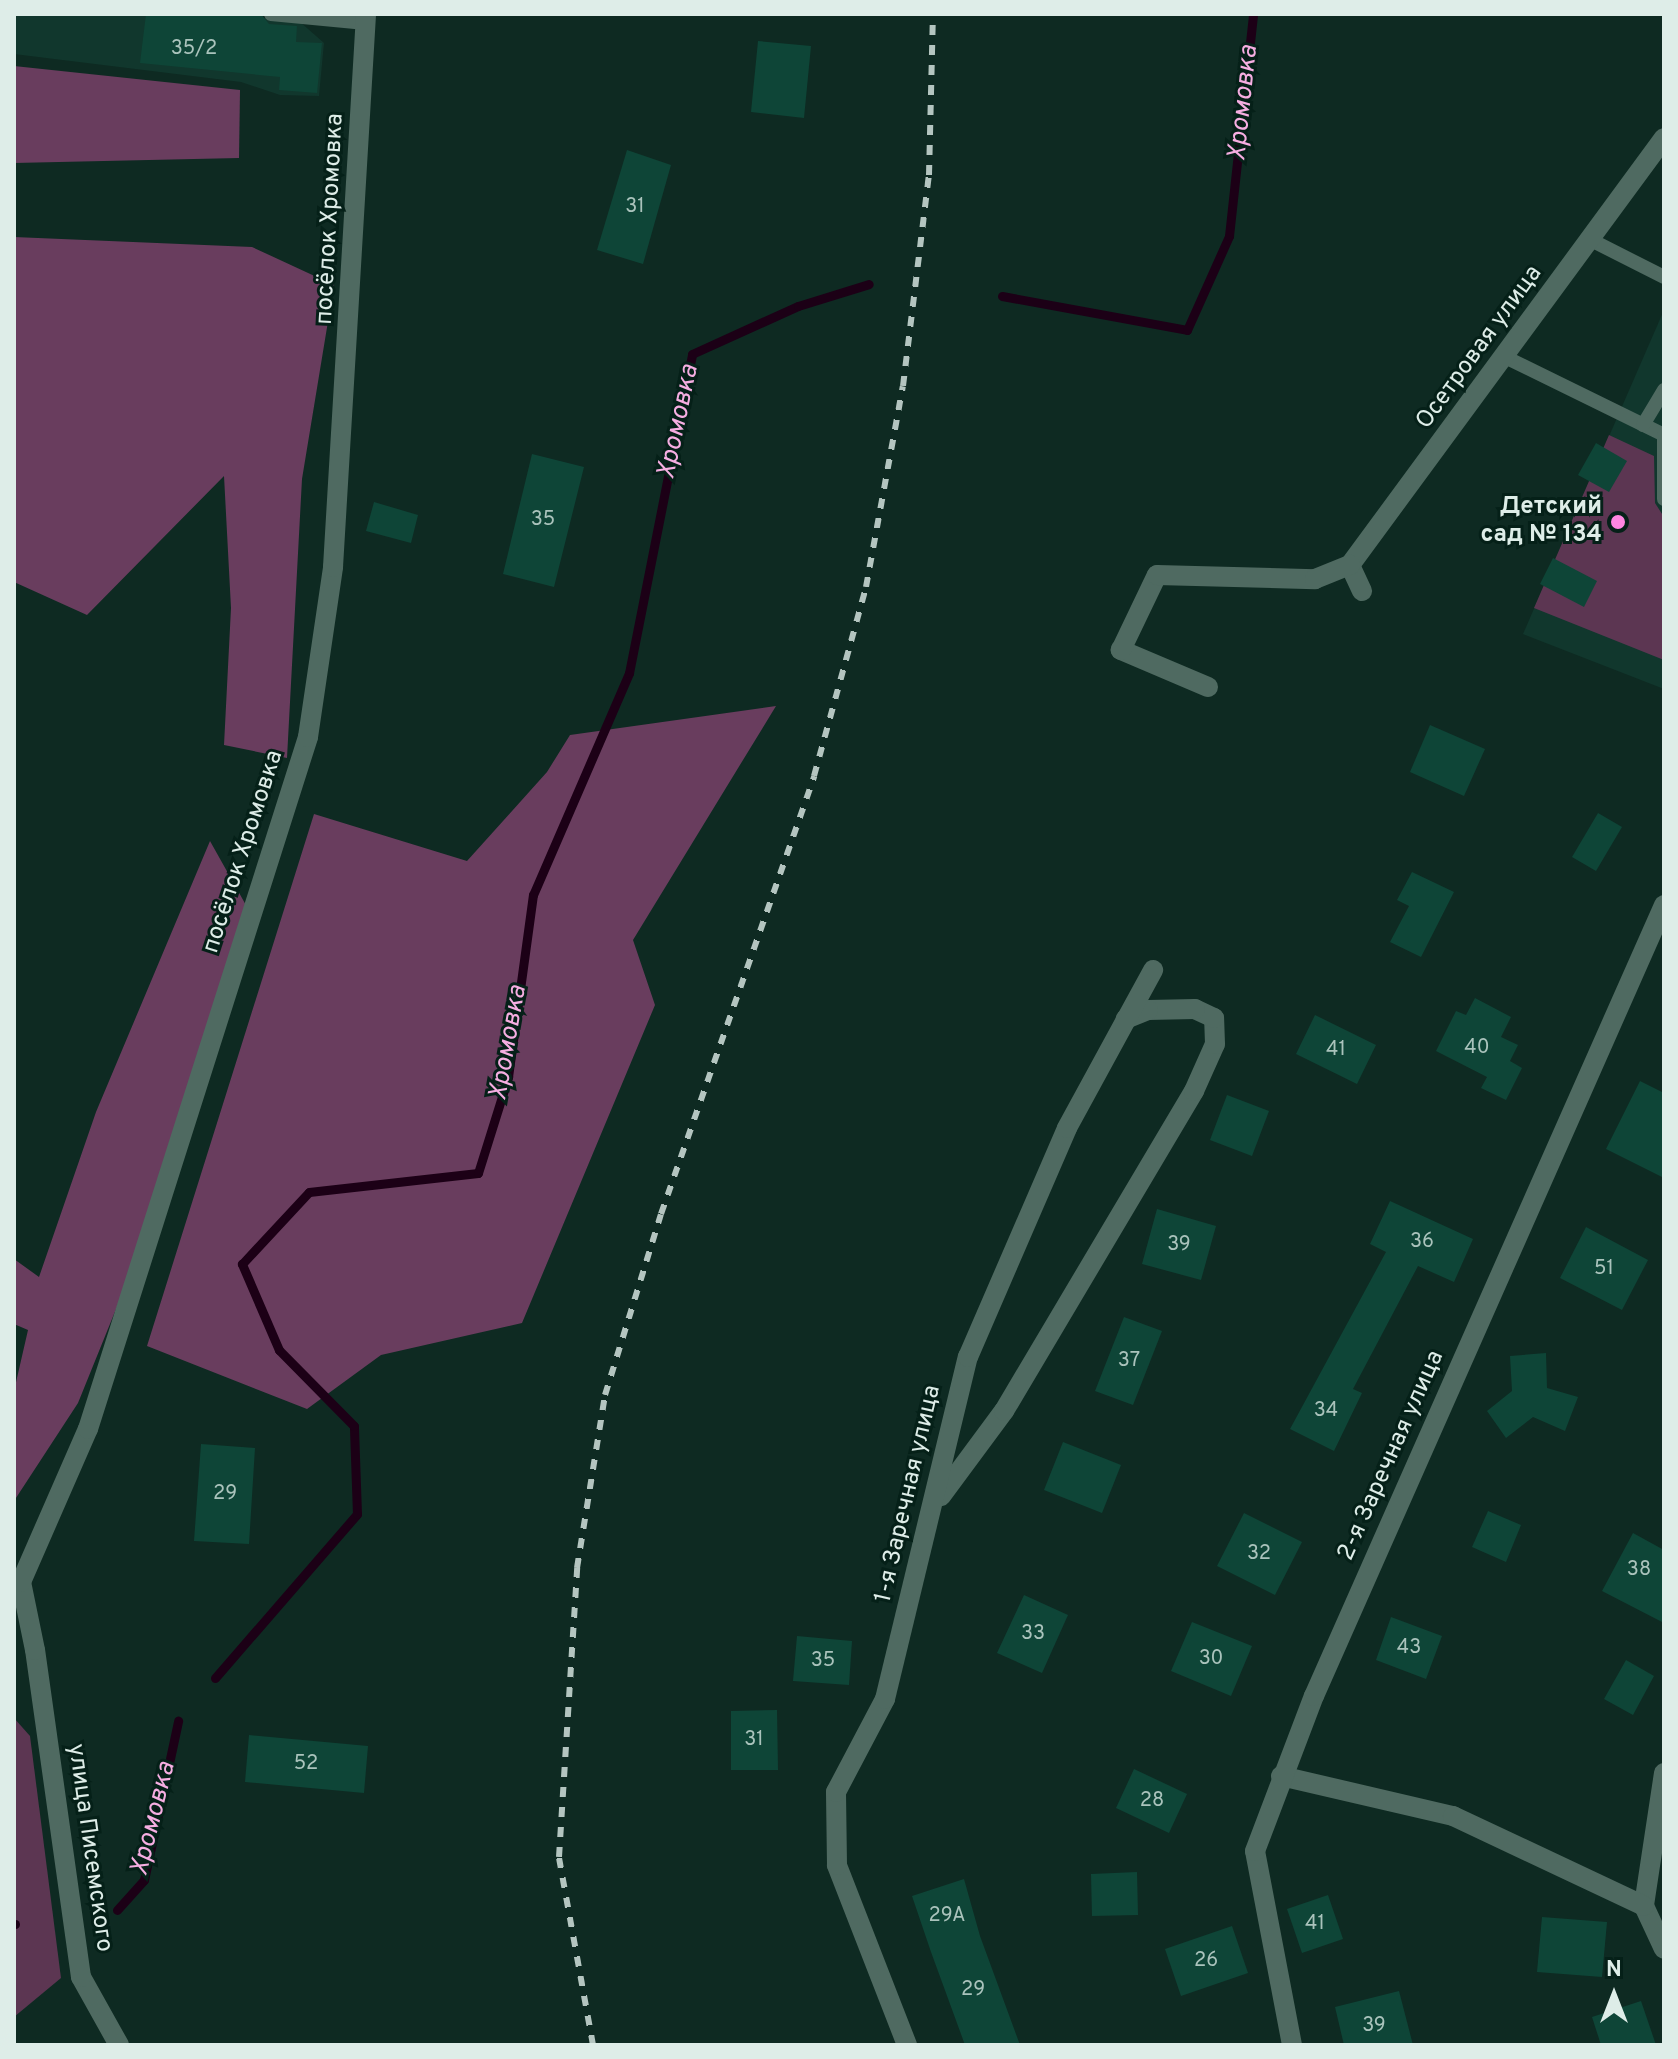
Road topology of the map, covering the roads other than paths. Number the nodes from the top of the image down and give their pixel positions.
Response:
1 (271, 14) edge
2 (366, 18) edge
3 (1664, 138) edge
4 (1591, 240) junction
5 (1664, 277) edge
6 (1507, 358) junction
7 (1664, 390) edge
8 (1643, 425) junction
9 (1664, 499) edge
10 (1350, 565) junction
11 (1362, 591) dead end
12 (1208, 687) dead end
13 (1664, 905) edge
14 (1153, 970) dead end
15 (1126, 1019) junction
16 (937, 1502) junction
17 (35, 1650) junction
18 (14, 1654) edge
19 (1664, 1773) edge
20 (1281, 1776) junction
21 (1644, 1906) junction
22 (1664, 1949) edge
23 (119, 2045) edge
24 (907, 2045) edge
25 (1292, 2045) edge

1 - 2 lane
2 - 17 street, посёлок Хромовка
3 - 4 street, Осетровая улица
4 - 5 lane
4 - 6 street, Осетровая улица
6 - 8 lane
6 - 10 street, Осетровая улица
7 - 8 lane
8 - 9 lane
10 - 11 street
10 - 12 street
13 - 20 street, 2-я Заречная улица
14 - 15 street, 1-я Заречная улица
15 - 16 street, 1-я Заречная улица
15 - 16 street
16 - 24 street, 1-я Заречная улица
17 - 18 street
17 - 23 street, улица Писемского
19 - 21 street
20 - 21 street
20 - 25 street, 2-я Заречная улица
21 - 22 street

